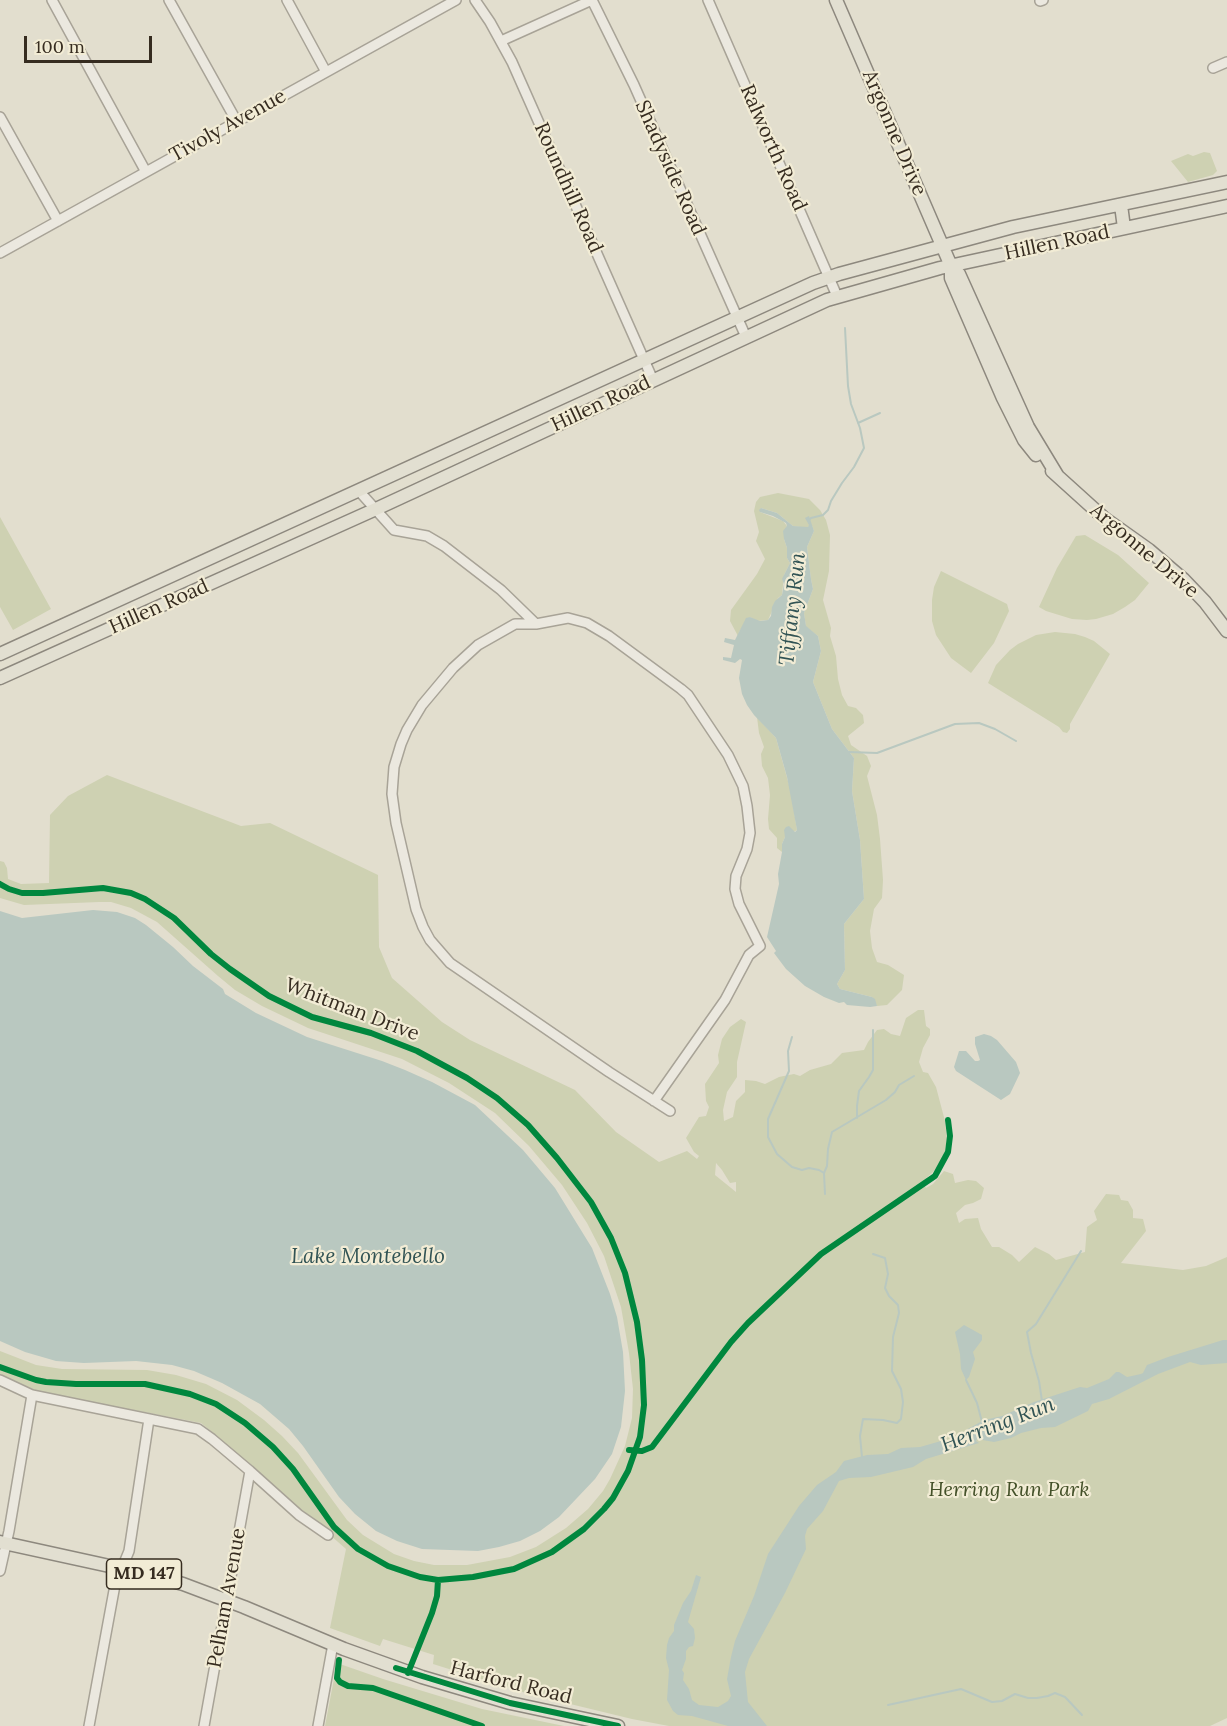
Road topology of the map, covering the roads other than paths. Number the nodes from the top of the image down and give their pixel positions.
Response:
1 (52, 0) edge
2 (169, 0) edge
3 (287, 0) edge
4 (456, 0) edge
5 (475, 0) edge
6 (592, 0) edge
7 (708, 0) edge
8 (836, 0) edge
9 (501, 41) junction
10 (1227, 62) edge
11 (1213, 68) dead end
12 (327, 72) junction
13 (0, 117) edge
14 (237, 122) junction
15 (146, 172) junction
16 (1226, 185) edge
17 (1121, 205) junction
18 (1227, 206) edge
19 (58, 221) junction
20 (1124, 228) junction
21 (943, 246) junction
22 (0, 253) edge
23 (951, 266) junction
24 (829, 277) junction
25 (837, 296) junction
26 (737, 317) junction
27 (746, 338) junction
28 (644, 360) junction
29 (653, 380) junction
30 (359, 491) junction
31 (376, 509) junction
32 (536, 624) junction
33 (1227, 631) edge
34 (0, 654) edge
35 (0, 678) edge
36 (654, 1101) junction
37 (670, 1111) dead end
38 (0, 1380) edge
39 (32, 1395) junction
40 (149, 1419) junction
41 (250, 1471) junction
42 (328, 1535) dead end
43 (3, 1543) edge
44 (122, 1569) junction
45 (0, 1571) edge
46 (227, 1601) junction
47 (333, 1644) junction
48 (89, 1726) edge
49 (204, 1726) edge
50 (318, 1726) edge
51 (618, 1726) edge

1 - 15 street
2 - 14 street
3 - 12 street
4 - 12 street, Tivoly Avenue
5 - 9 street, Roundhill Road
6 - 9 street
6 - 26 street, Shadyside Road
7 - 24 street, Ralworth Road
8 - 21 main road, Argonne Drive
9 - 28 street, Roundhill Road
10 - 11 street
12 - 14 street, Tivoly Avenue
13 - 19 street
14 - 15 street, Tivoly Avenue
15 - 19 street, Tivoly Avenue
16 - 17 main road, Hillen Road
17 - 20 main road
17 - 21 main road, Hillen Road
18 - 20 main road, Hillen Road
19 - 22 street, Tivoly Avenue
20 - 23 main road, Hillen Road
21 - 23 main road, Argonne Drive
21 - 24 main road, Hillen Road
23 - 25 main road, Hillen Road
23 - 33 main road, Argonne Drive
24 - 25 street, Ralworth Road
24 - 26 main road, Hillen Road
25 - 27 main road, Hillen Road
26 - 27 street, Shadyside Road
26 - 28 main road, Hillen Road
27 - 29 main road, Hillen Road
28 - 29 street, Roundhill Road
28 - 30 main road, Hillen Road
29 - 31 main road, Hillen Road
30 - 31 street
30 - 34 main road, Hillen Road
31 - 32 street
31 - 35 main road, Hillen Road
32 - 36 street
32 - 36 street
36 - 37 street
38 - 39 street
39 - 40 street
39 - 43 street
40 - 41 street
40 - 44 street
41 - 42 street
41 - 46 street, Pelham Avenue
43 - 44 main road, Harford Road / MD 147
43 - 45 street
44 - 46 main road, Harford Road / MD 147
44 - 48 street
46 - 47 main road, Harford Road / MD 147
46 - 49 street, Pelham Avenue
47 - 50 street
47 - 51 main road, Harford Road / MD 147

